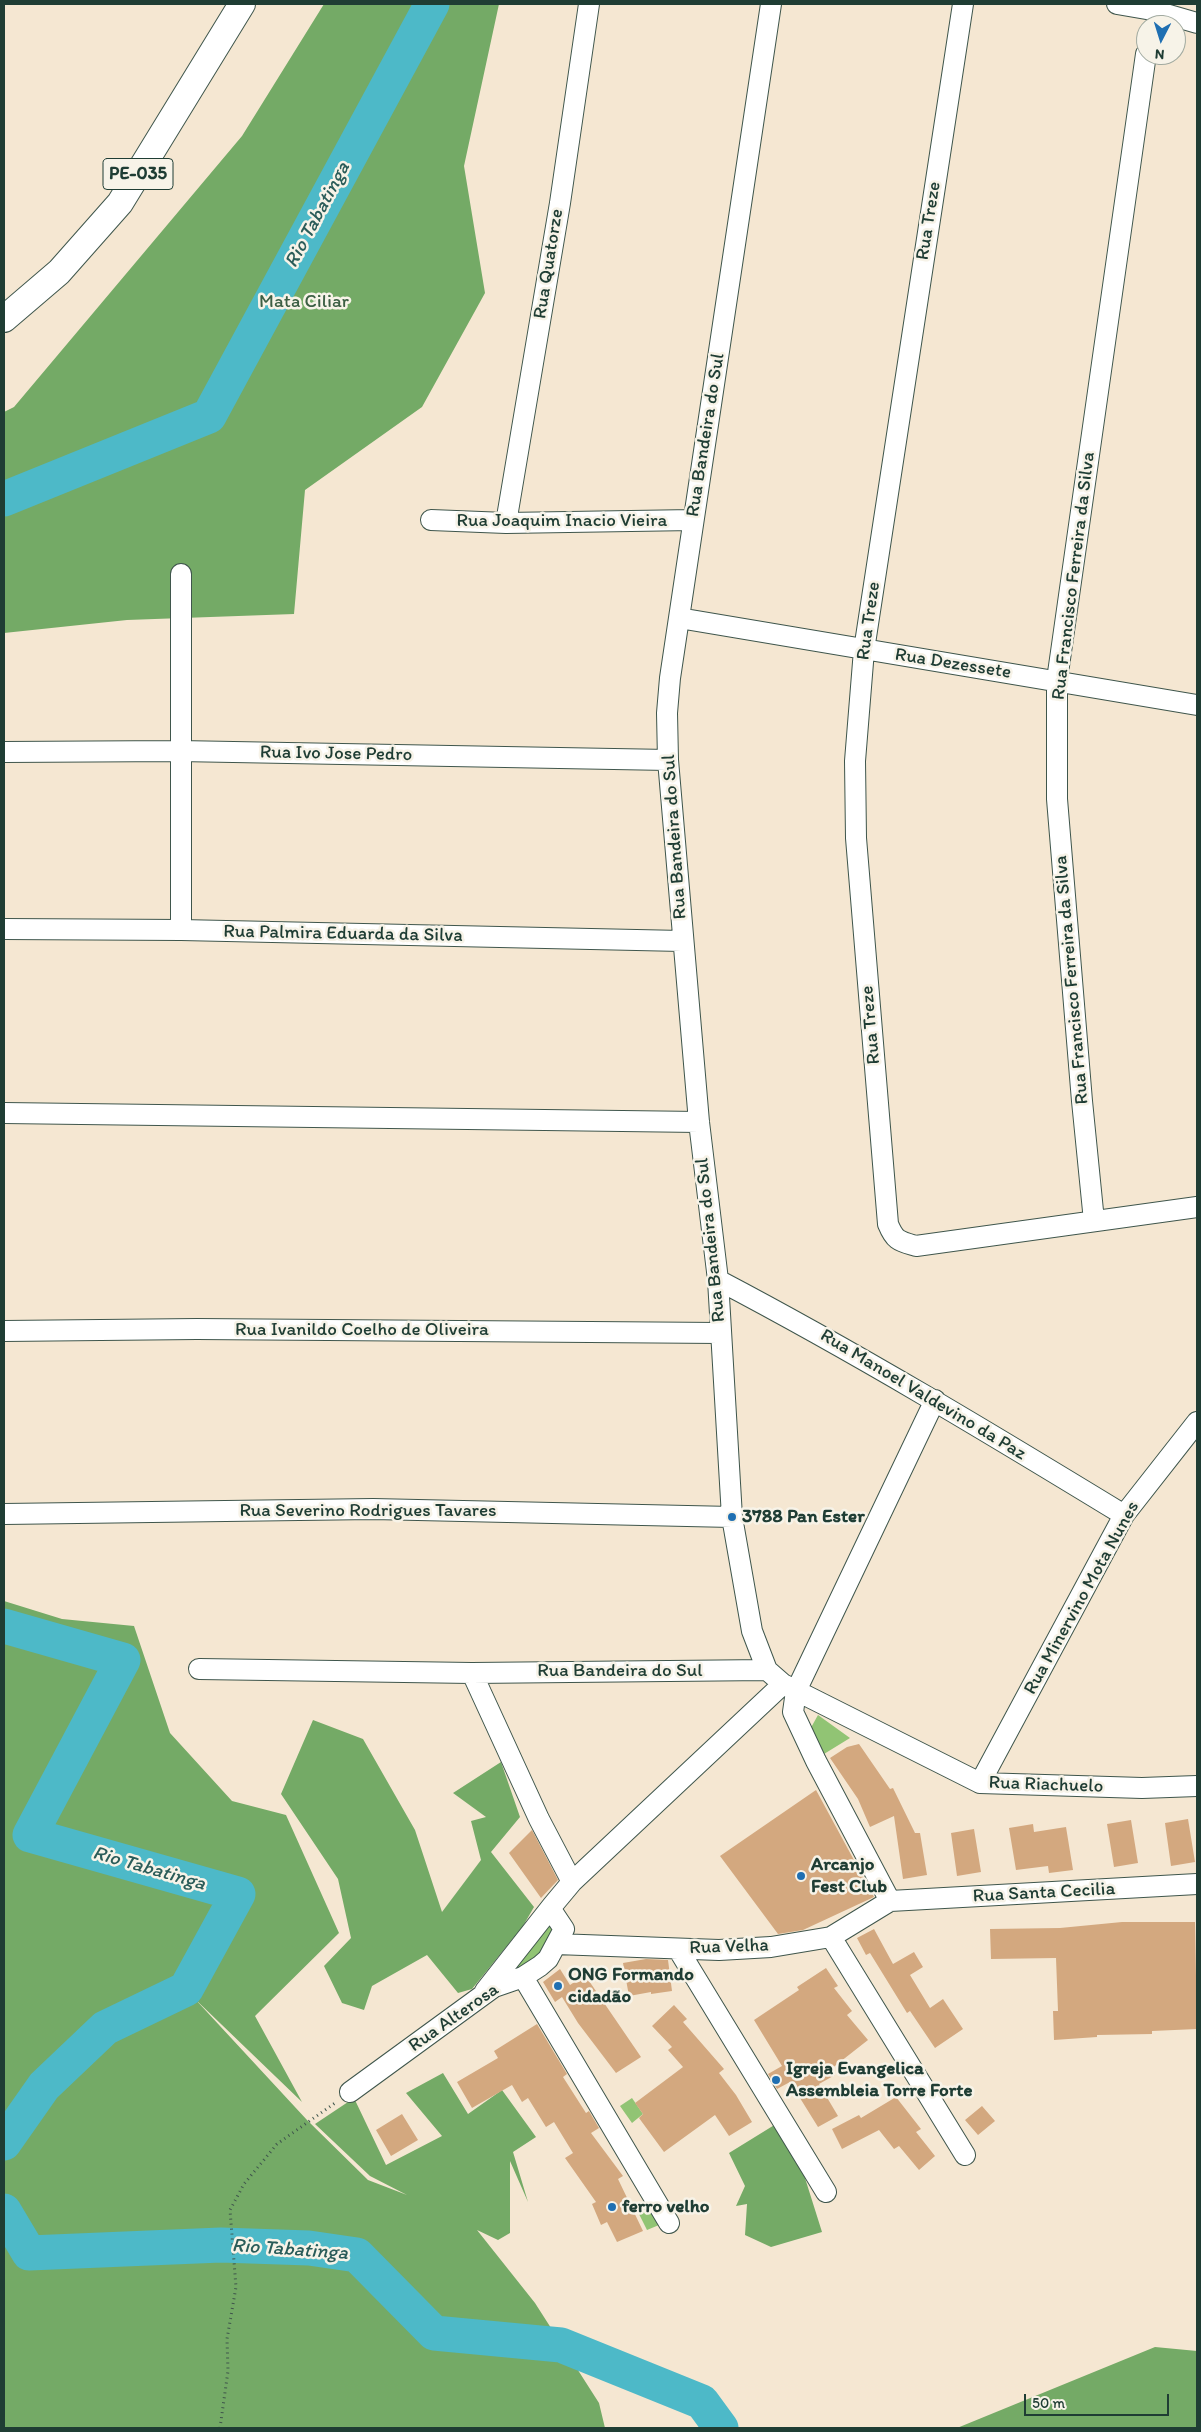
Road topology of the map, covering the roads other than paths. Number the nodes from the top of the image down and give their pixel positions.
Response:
1 (242, 4) edge
2 (589, 4) edge
3 (771, 4) edge
4 (963, 4) edge
5 (1117, 4) edge
6 (1151, 13) edge
7 (1197, 23) edge
8 (1144, 65) edge
9 (4, 319) edge
10 (431, 520) dead end
11 (693, 520) junction
12 (506, 523) junction
13 (180, 574) dead end
14 (679, 618) junction
15 (864, 650) junction
16 (1057, 680) junction
17 (1197, 705) edge
18 (180, 751) junction
19 (4, 752) edge
20 (668, 760) junction
21 (4, 929) edge
22 (181, 930) junction
23 (682, 941) junction
24 (4, 1113) edge
25 (699, 1122) junction
26 (1197, 1207) edge
27 (1094, 1221) junction
28 (718, 1280) junction
29 (4, 1330) edge
30 (720, 1333) junction
31 (935, 1400) junction
32 (1197, 1422) edge
33 (4, 1514) edge
34 (1124, 1516) junction
35 (732, 1517) junction
36 (199, 1669) dead end
37 (767, 1670) junction
38 (472, 1672) junction
39 (789, 1688) junction
40 (980, 1783) junction
41 (1197, 1786) edge
42 (572, 1882) junction
43 (1197, 1884) edge
44 (890, 1901) junction
45 (552, 1906) junction
46 (831, 1937) junction
47 (556, 1944) junction
48 (678, 1949) junction
49 (523, 1976) junction
50 (482, 1995) junction
51 (350, 2092) road end
52 (965, 2155) dead end
53 (826, 2192) dead end
54 (668, 2223) dead end

1 - 9 main road, PE-035
2 - 12 street, Rua Quatorze
3 - 11 street, Rua Bandeira do Sul
4 - 15 street, Rua Treze
5 - 6 street
6 - 7 street
8 - 16 street, Rua Francisco Ferreira da Silva
10 - 12 street, Rua Joaquim Inacio Vieira
11 - 12 street, Rua Joaquim Inacio Vieira
11 - 14 street, Rua Bandeira do Sul
13 - 18 street
14 - 15 street, Rua Dezessete
14 - 20 street, Rua Bandeira do Sul
15 - 16 street, Rua Dezessete
15 - 27 street, Rua Treze
16 - 17 street, Rua Dezessete
16 - 27 street, Rua Francisco Ferreira da Silva
18 - 19 street, Rua Ivo Jose Pedro
18 - 20 street, Rua Ivo Jose Pedro
18 - 22 street
20 - 23 street, Rua Bandeira do Sul
21 - 22 street, Rua Palmira Eduarda da Silva
22 - 23 street, Rua Palmira Eduarda da Silva
23 - 25 street, Rua Bandeira do Sul
24 - 25 street
25 - 28 street, Rua Bandeira do Sul
26 - 27 street
28 - 30 street, Rua Bandeira do Sul
28 - 31 street, Rua Manoel Valdevino da Paz
29 - 30 street, Rua Ivanildo Coelho de Oliveira
30 - 35 street, Rua Bandeira do Sul
31 - 34 street, Rua Manoel Valdevino da Paz
31 - 39 street
32 - 34 street, Rua Minervino Mota Nunes
33 - 35 street, Rua Severino Rodrigues Tavares
34 - 40 street, Rua Minervino Mota Nunes
35 - 37 street, Rua Bandeira do Sul
36 - 38 street, Rua Bandeira do Sul
37 - 38 street, Rua Bandeira do Sul
37 - 39 street, Rua Bandeira do Sul
38 - 42 street
39 - 40 street, Rua Riachuelo
39 - 42 street
39 - 44 street
40 - 41 street, Rua Riachuelo
42 - 45 street
43 - 44 street, Rua Santa Cecilia
44 - 46 street, Rua Velha
45 - 47 street
45 - 50 street
46 - 48 street, Rua Velha
46 - 52 street
47 - 48 street, Rua Velha
47 - 49 street, Rua Alterosa
48 - 53 street
49 - 50 street, Rua Alterosa
49 - 54 street
50 - 51 street, Rua Alterosa

